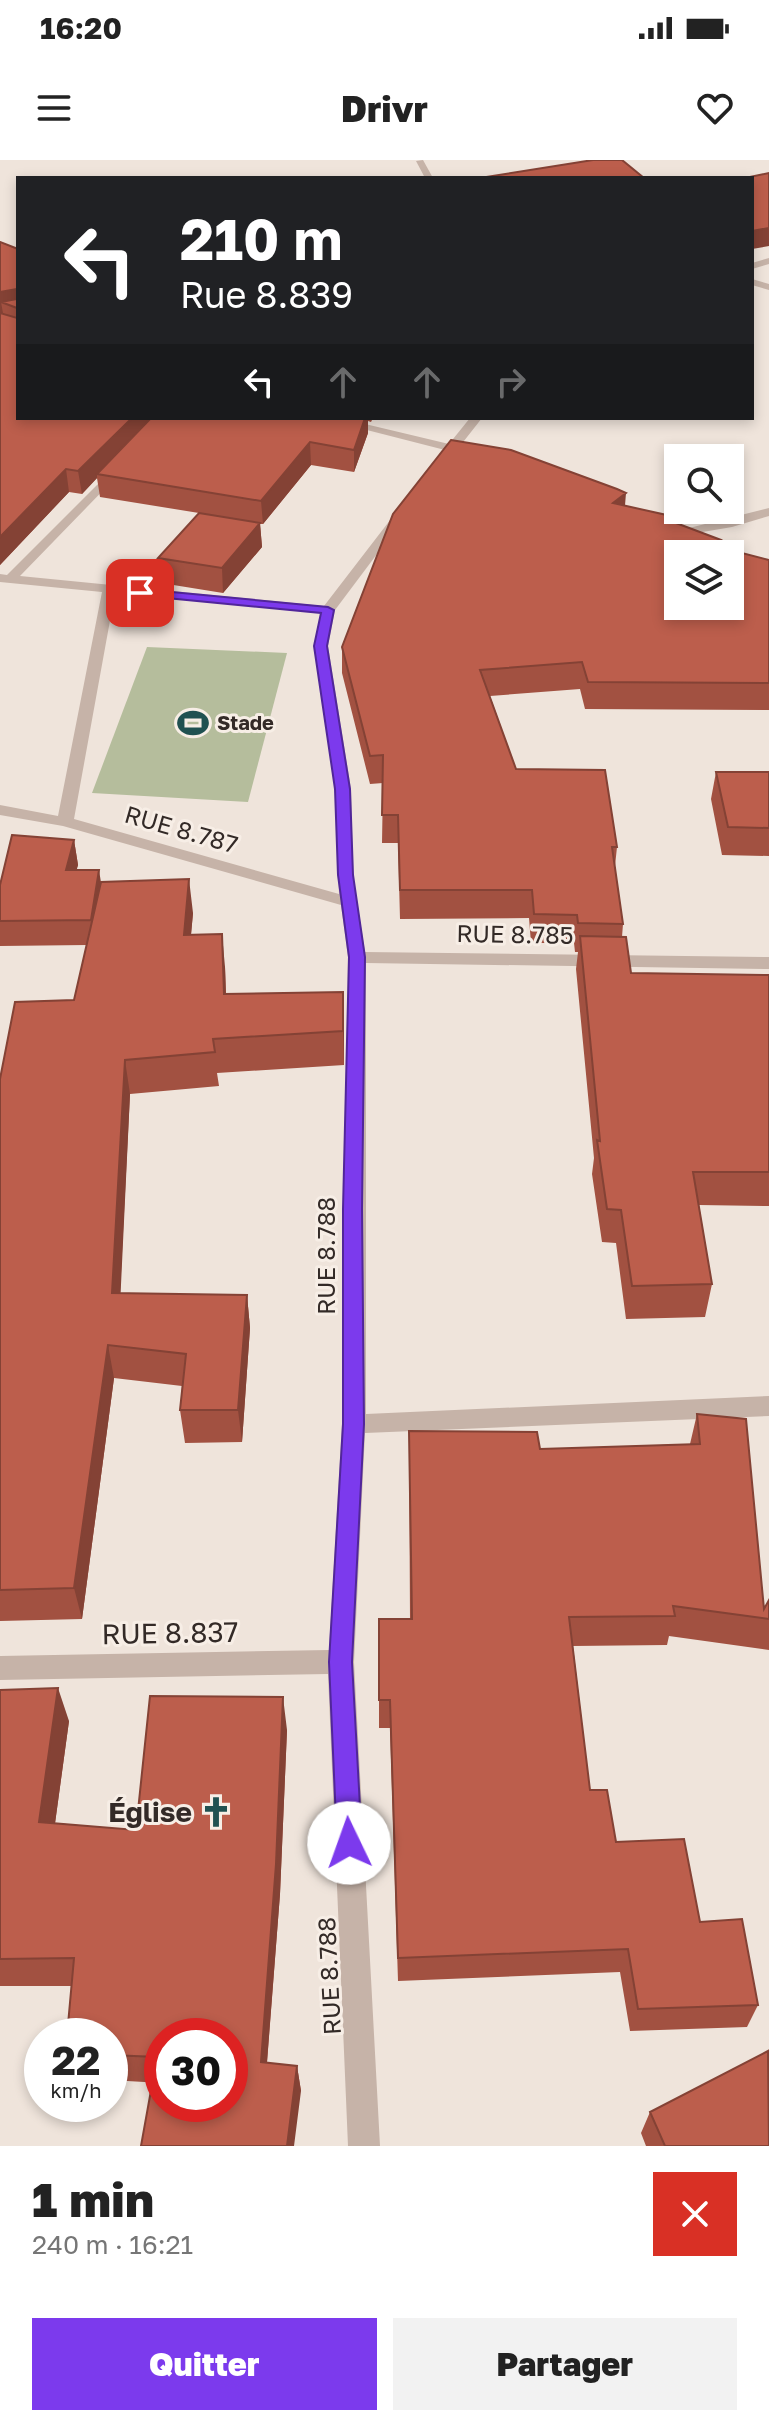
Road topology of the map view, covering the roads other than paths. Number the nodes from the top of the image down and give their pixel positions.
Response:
1 (335, 420) edge
2 (474, 420) edge
3 (452, 447) junction
4 (480, 457) edge
5 (121, 464) edge
6 (433, 472) edge
7 (414, 498) edge
8 (769, 512) edge
9 (664, 526) edge
10 (679, 532) junction
11 (698, 540) edge
12 (5, 579) edge
13 (109, 590) junction
14 (328, 610) junction
15 (6, 811) edge
16 (65, 822) junction
17 (0, 829) edge
18 (348, 902) junction
19 (357, 957) junction
20 (769, 963) edge
21 (769, 1406) edge
22 (354, 1424) junction
23 (341, 1662) junction
24 (0, 1668) edge
25 (364, 2146) edge

1 - 3 street
2 - 3 street
3 - 4 street
3 - 6 street
5 - 12 street
7 - 14 street, RUE 8.788
8 - 10 street
9 - 10 street
10 - 11 street
12 - 13 street
13 - 14 street
13 - 16 street
14 - 18 street, RUE 8.788
15 - 16 street, RUE 8.787
15 - 17 street
16 - 18 street, RUE 8.787
18 - 19 street, RUE 8.788
19 - 20 street, RUE 8.785
19 - 22 street, RUE 8.788
21 - 22 street
22 - 23 street, RUE 8.788
23 - 24 street, RUE 8.837
23 - 25 street, RUE 8.788

